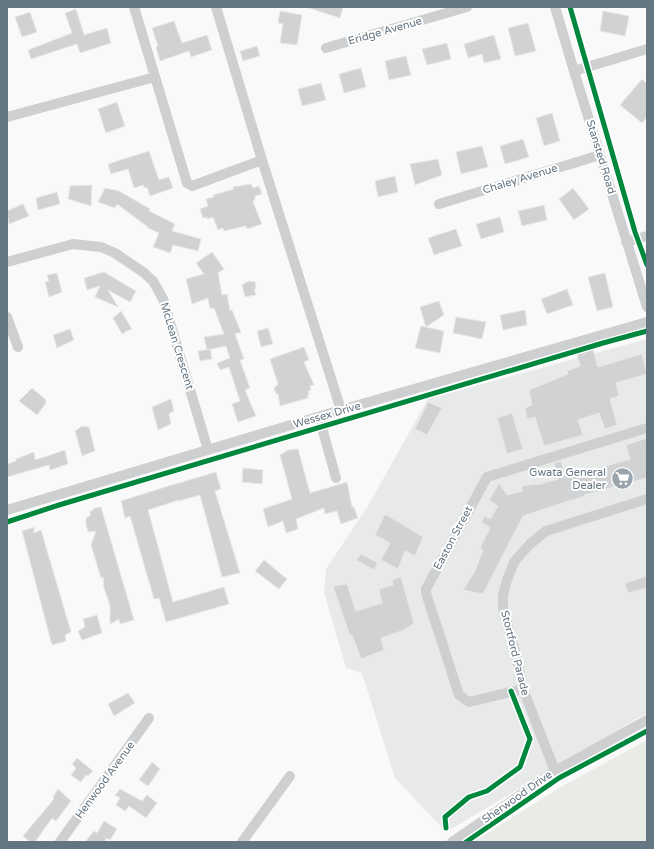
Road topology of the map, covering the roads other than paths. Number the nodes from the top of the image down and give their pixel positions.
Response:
1 (216, 7) edge
2 (467, 7) edge
3 (556, 7) edge
4 (138, 8) edge
5 (326, 48) dead end
6 (647, 50) edge
7 (574, 71) junction
8 (154, 77) junction
9 (7, 117) edge
10 (600, 155) junction
11 (262, 160) junction
12 (439, 204) dead end
13 (647, 236) edge
14 (626, 242) junction
15 (7, 262) edge
16 (647, 307) edge
17 (7, 316) edge
18 (647, 322) edge
19 (18, 347) dead end
20 (341, 410) junction
21 (319, 417) junction
22 (647, 428) edge
23 (208, 450) junction
24 (336, 478) dead end
25 (647, 499) edge
26 (7, 510) edge
27 (523, 689) junction
28 (150, 718) dead end
29 (647, 720) edge
30 (555, 771) junction
31 (290, 776) dead end
32 (60, 842) edge
33 (242, 842) edge
34 (452, 842) edge

1 - 11 street
2 - 5 street, Eridge Avenue
3 - 7 street, Stansted Road
4 - 8 street
6 - 7 street
7 - 10 street, Stansted Road
8 - 9 street
8 - 11 street
10 - 12 street, Chaley Avenue
10 - 14 street, Stansted Road
11 - 20 street
13 - 14 street
14 - 16 street, Stansted Road
15 - 23 street, McLean Crescent
17 - 19 street
18 - 20 street, Wessex Drive
20 - 21 street, Wessex Drive
21 - 23 street, Wessex Drive
21 - 24 street
22 - 27 street, Easton Street
23 - 26 street, Wessex Drive
25 - 27 street, Stortford Parade
27 - 30 street, Stortford Parade
28 - 32 street, Henwood Avenue
29 - 30 street, Sherwood Drive
30 - 34 street, Sherwood Drive
31 - 33 street

